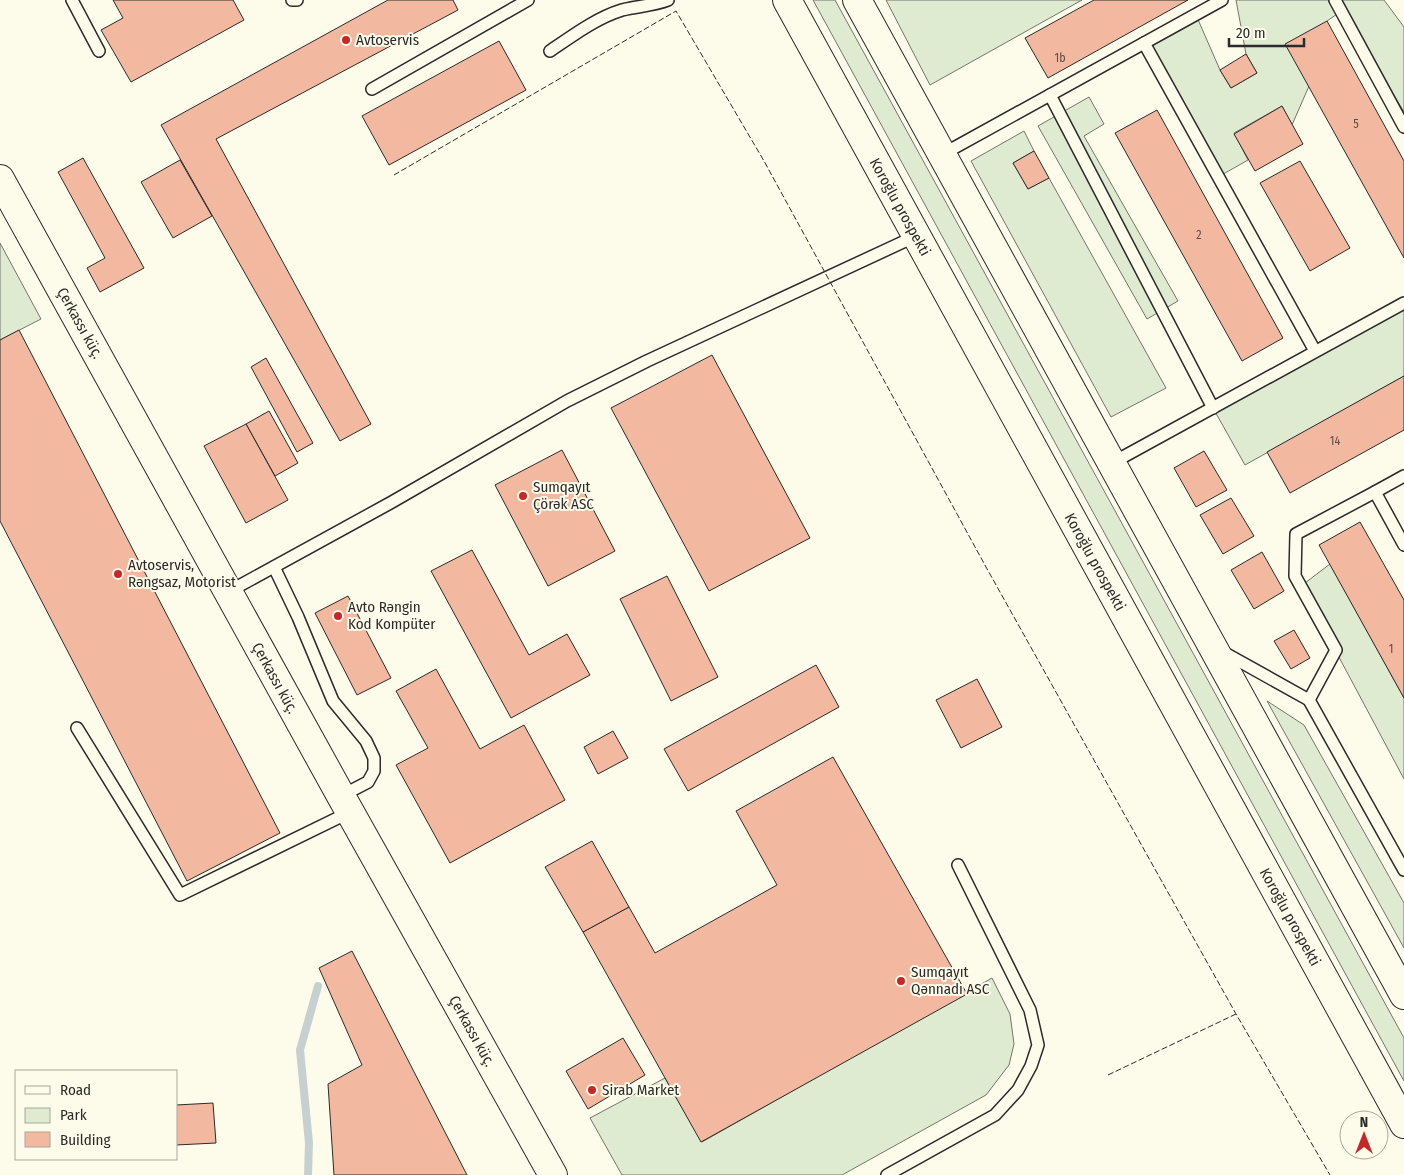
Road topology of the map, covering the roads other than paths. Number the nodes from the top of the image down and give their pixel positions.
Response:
1 (72, 0) edge
2 (292, 0) edge
3 (297, 0) edge
4 (528, 0) edge
5 (668, 0) edge
6 (787, 0) edge
7 (857, 0) edge
8 (1222, 0) edge
9 (1335, 0) edge
10 (638, 4) edge
11 (1144, 43) junction
12 (99, 51) dead end
13 (550, 51) dead end
14 (372, 89) dead end
15 (1050, 96) junction
16 (1404, 127) edge
17 (943, 154) junction
18 (0, 178) edge
19 (916, 236) junction
20 (1404, 303) edge
21 (1316, 351) junction
22 (1213, 408) junction
23 (1112, 464) junction
24 (1404, 476) edge
25 (1374, 492) junction
26 (1404, 545) edge
27 (274, 567) junction
28 (228, 592) junction
29 (1211, 646) junction
30 (1309, 700) junction
31 (77, 728) dead end
32 (345, 804) junction
33 (958, 865) dead end
34 (1404, 870) edge
35 (1404, 995) edge
36 (1404, 1124) edge
37 (553, 1175) edge
38 (887, 1175) edge

1 - 12 lane
2 - 3 lane
4 - 14 lane
5 - 10 lane
6 - 19 main road, Koroğlu prospekti
7 - 17 main road
8 - 11 lane
9 - 16 lane
10 - 13 lane
11 - 15 lane
11 - 21 lane
15 - 17 lane
15 - 22 lane
17 - 23 main road
18 - 28 main road, Çerkassı küç.
19 - 27 lane
19 - 36 main road, Koroğlu prospekti
20 - 21 lane
21 - 22 lane
22 - 23 lane
23 - 29 main road
24 - 25 lane
25 - 26 lane
25 - 30 lane
27 - 28 lane
27 - 32 lane
28 - 32 main road, Çerkassı küç.
29 - 30 lane
29 - 35 main road
30 - 34 lane
31 - 32 lane
32 - 37 main road, Çerkassı küç.
33 - 38 lane

